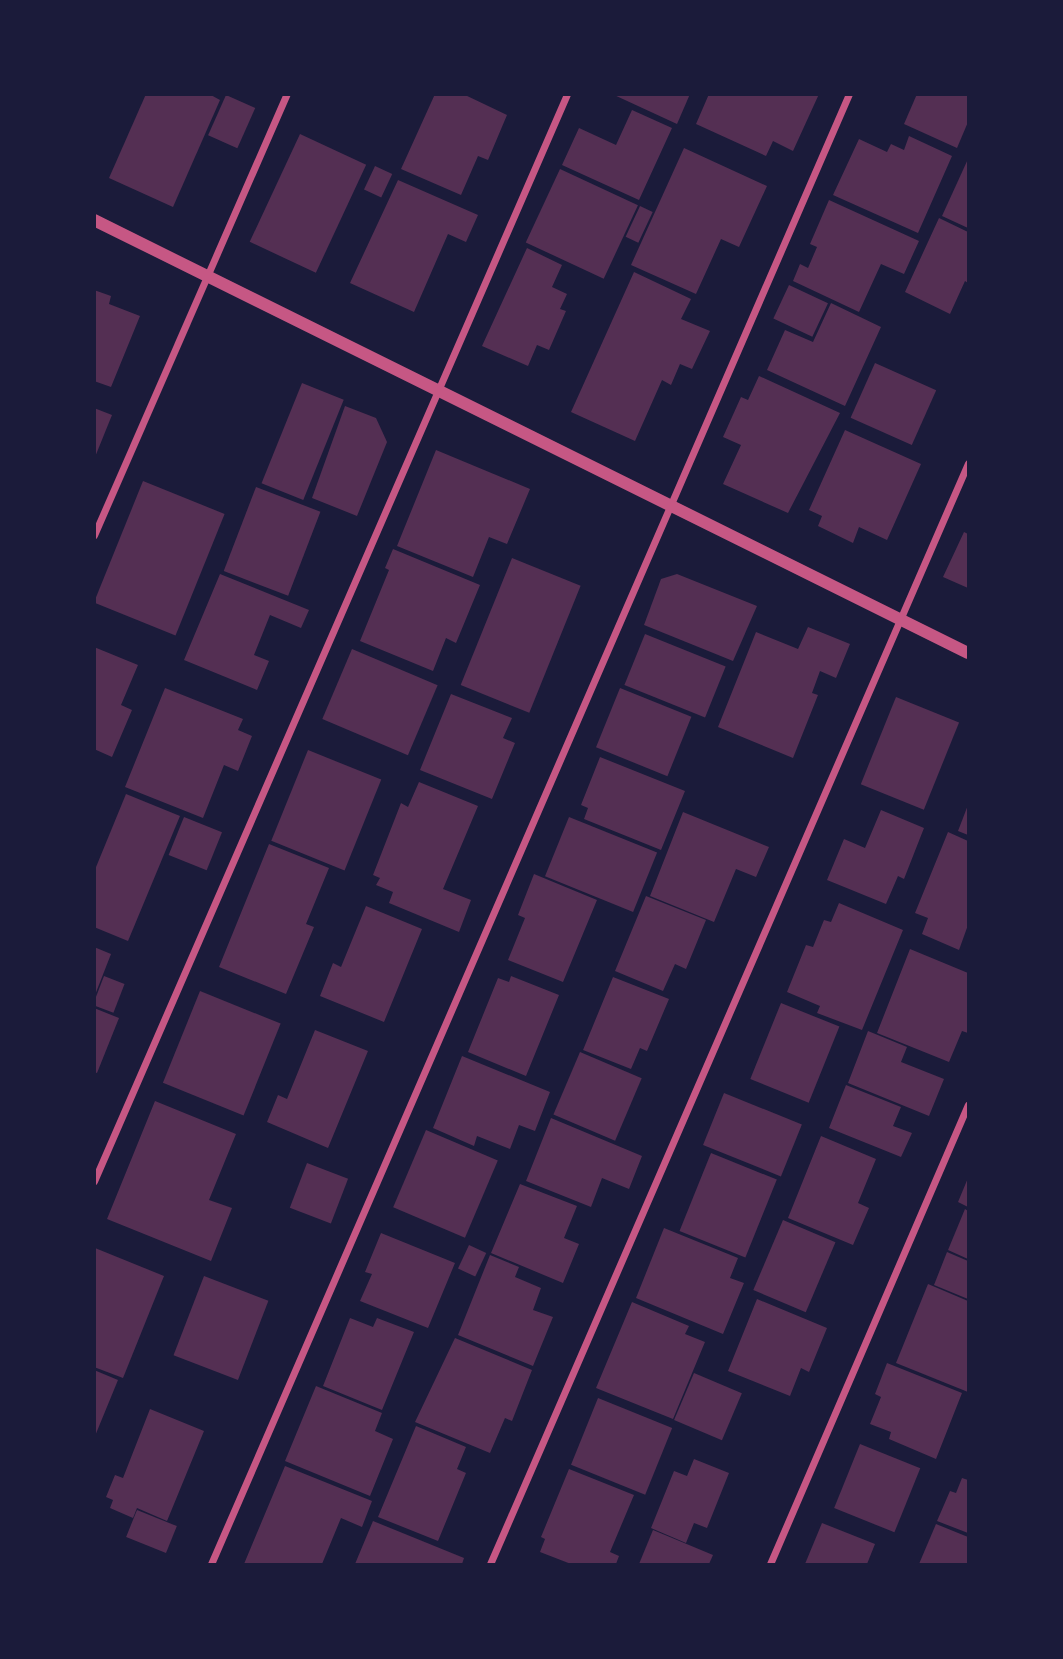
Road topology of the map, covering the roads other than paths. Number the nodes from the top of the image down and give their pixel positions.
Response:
1 (287, 94) edge
2 (567, 94) edge
3 (849, 94) edge
4 (94, 220) edge
5 (208, 276) junction
6 (438, 390) junction
7 (968, 463) edge
8 (671, 505) junction
9 (94, 535) edge
10 (901, 620) junction
11 (968, 653) edge
12 (968, 1105) edge
13 (94, 1181) edge
14 (211, 1564) edge
15 (489, 1564) edge
16 (770, 1564) edge

1 - 5 street
2 - 6 street
3 - 8 street
4 - 5 street
5 - 6 street
5 - 9 street
6 - 8 street
6 - 13 street
7 - 10 street
8 - 10 street
8 - 14 street
10 - 11 street
10 - 15 street
12 - 16 street

